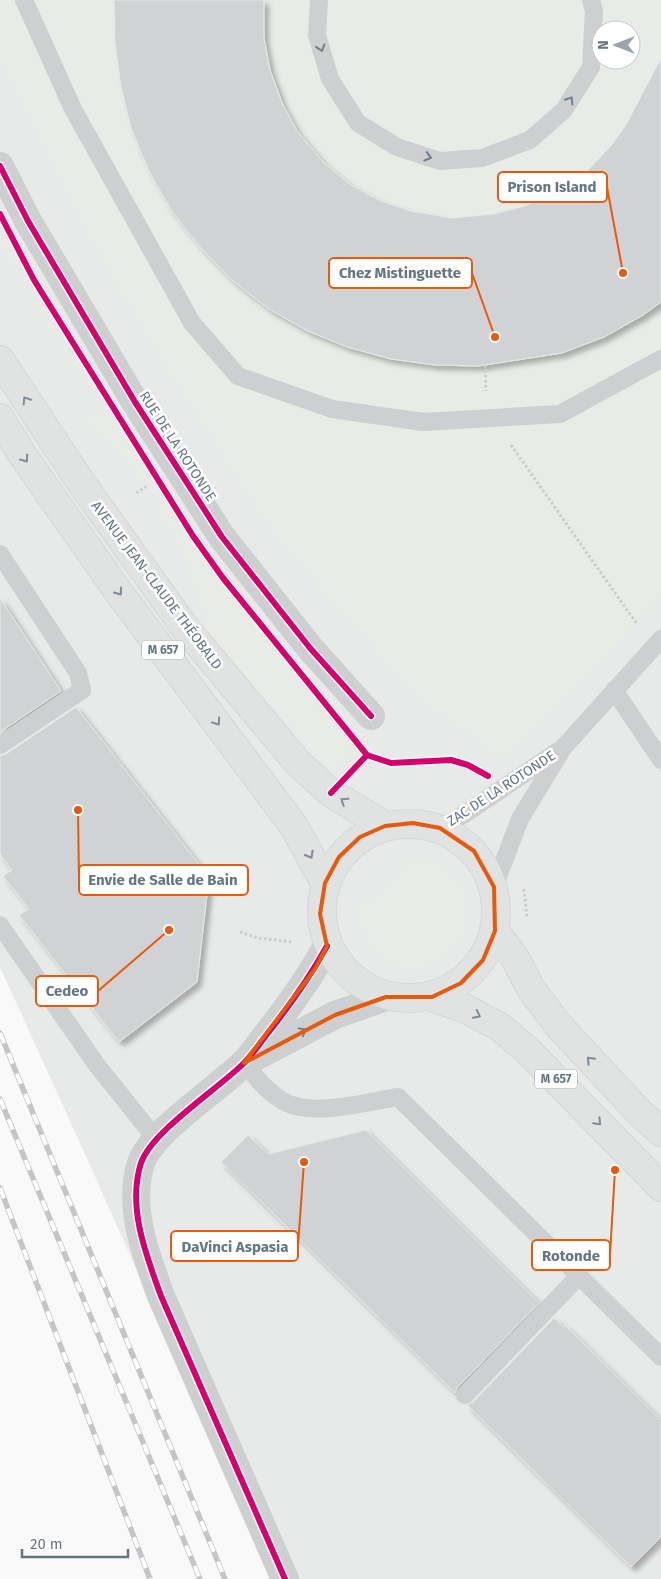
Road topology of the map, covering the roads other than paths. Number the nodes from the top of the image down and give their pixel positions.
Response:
1 (24, 0) edge
2 (319, 0) edge
3 (591, 0) edge
4 (0, 166) edge
5 (661, 359) edge
6 (0, 360) edge
7 (0, 418) edge
8 (0, 554) edge
9 (657, 643) edge
10 (614, 690) junction
11 (371, 716) dead end
12 (0, 745) edge
13 (563, 748) junction
14 (661, 760) edge
15 (386, 826) junction
16 (440, 828) junction
17 (325, 883) junction
18 (494, 887) junction
19 (0, 925) edge
20 (495, 930) junction
21 (327, 946) junction
22 (386, 997) junction
23 (432, 997) junction
24 (244, 1063) junction
25 (661, 1132) edge
26 (156, 1139) junction
27 (661, 1187) edge
28 (580, 1276) junction
29 (661, 1357) edge
30 (465, 1395) dead end
31 (285, 1579) edge

1 - 5 lane
2 -> 3 lane
4 - 11 street, RUE DE LA ROTONDE
15 -> 6 main road, AVENUE JEAN-CLAUDE THÉOBALD / M 657
7 -> 17 main road, M 657
8 - 12 lane
9 - 10 lane, ZAC DE LA ROTONDE
10 - 13 lane, ZAC DE LA ROTONDE
10 - 14 lane
13 - 16 lane, ZAC DE LA ROTONDE
13 - 18 lane, ZAC DE LA ROTONDE
15 - 16 main road
15 - 17 main road
16 - 18 main road
17 - 21 main road
18 - 20 main road
19 - 26 lane
20 - 23 main road
25 -> 20 main road, M 657
21 - 22 main road
21 - 24 street
22 - 23 main road
24 -> 22 street
23 -> 27 main road, M 657
24 - 26 street
24 - 28 lane
26 - 31 street
28 - 29 lane
28 - 30 lane

